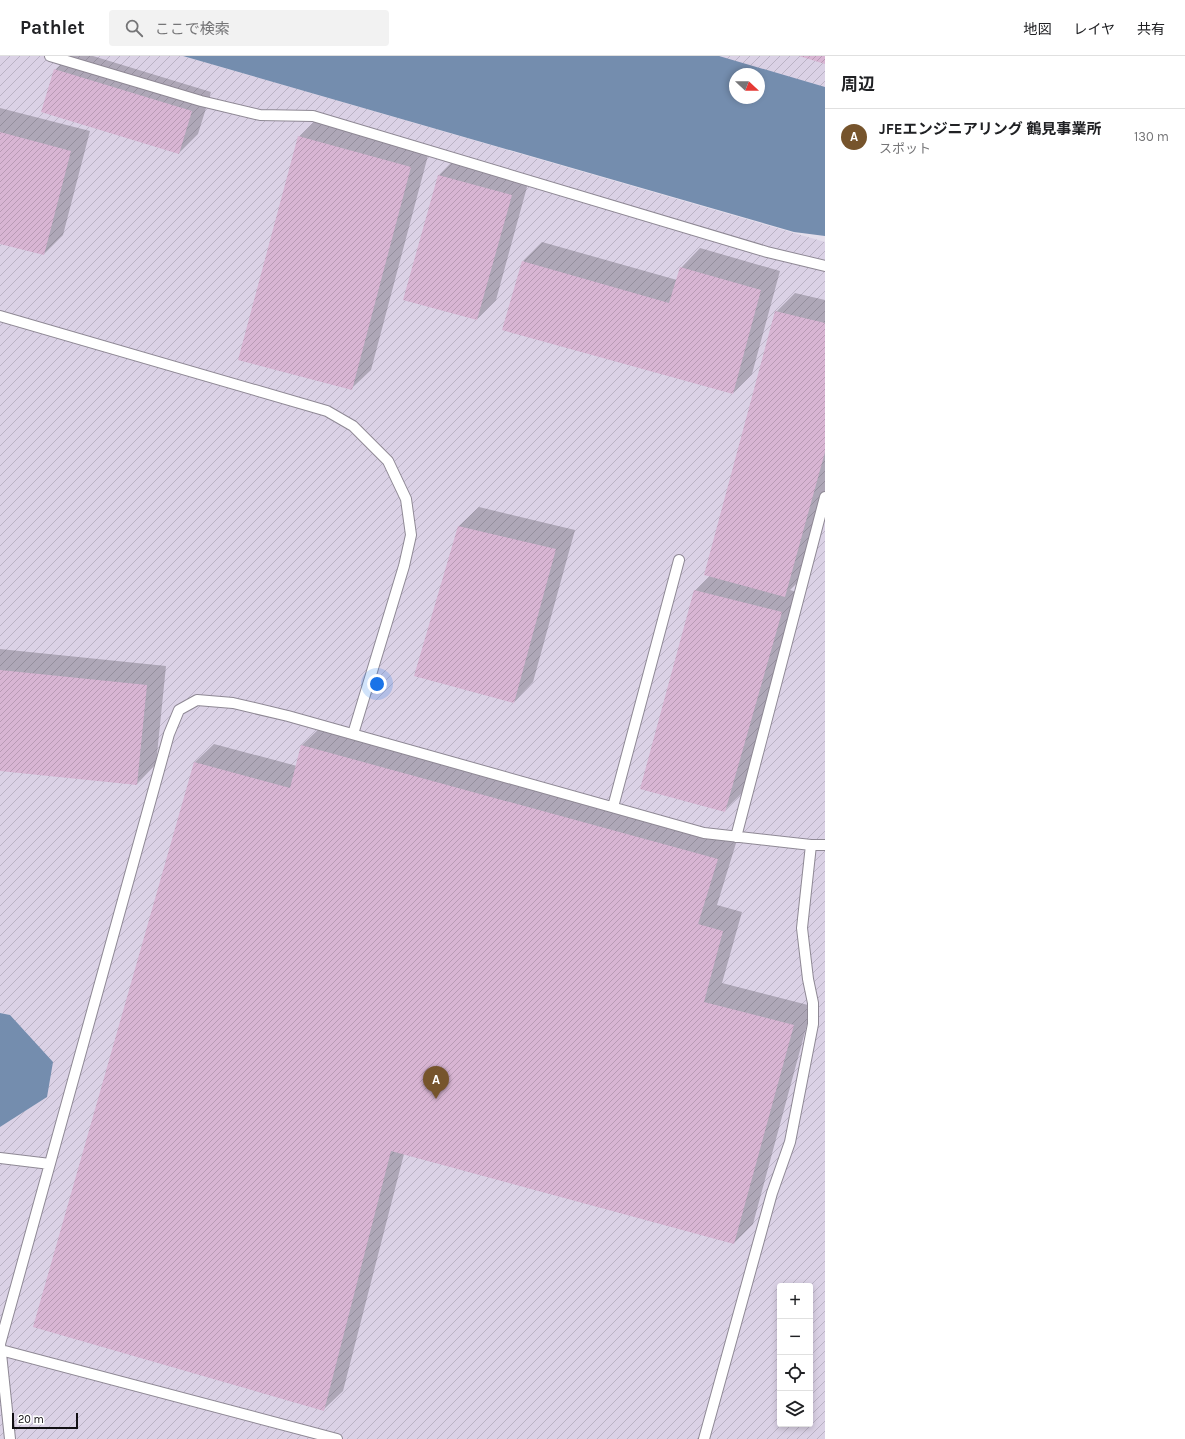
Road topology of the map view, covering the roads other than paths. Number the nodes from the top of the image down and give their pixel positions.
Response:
1 (50, 56) edge
2 (825, 266) edge
3 (0, 316) edge
4 (825, 497) edge
5 (678, 560) dead end
6 (352, 734) junction
7 (613, 807) junction
8 (736, 836) junction
9 (811, 845) junction
10 (825, 845) edge
11 (0, 1158) edge
12 (50, 1164) junction
13 (0, 1350) edge
14 (10, 1439) edge
15 (337, 1439) edge
16 (704, 1439) edge

1 - 2 lane
3 - 6 lane
4 - 8 lane
5 - 7 lane
6 - 7 lane
6 - 12 lane
7 - 8 lane
8 - 9 lane
9 - 10 lane
9 - 16 lane
11 - 12 lane
12 - 13 lane
13 - 14 lane
13 - 15 lane

